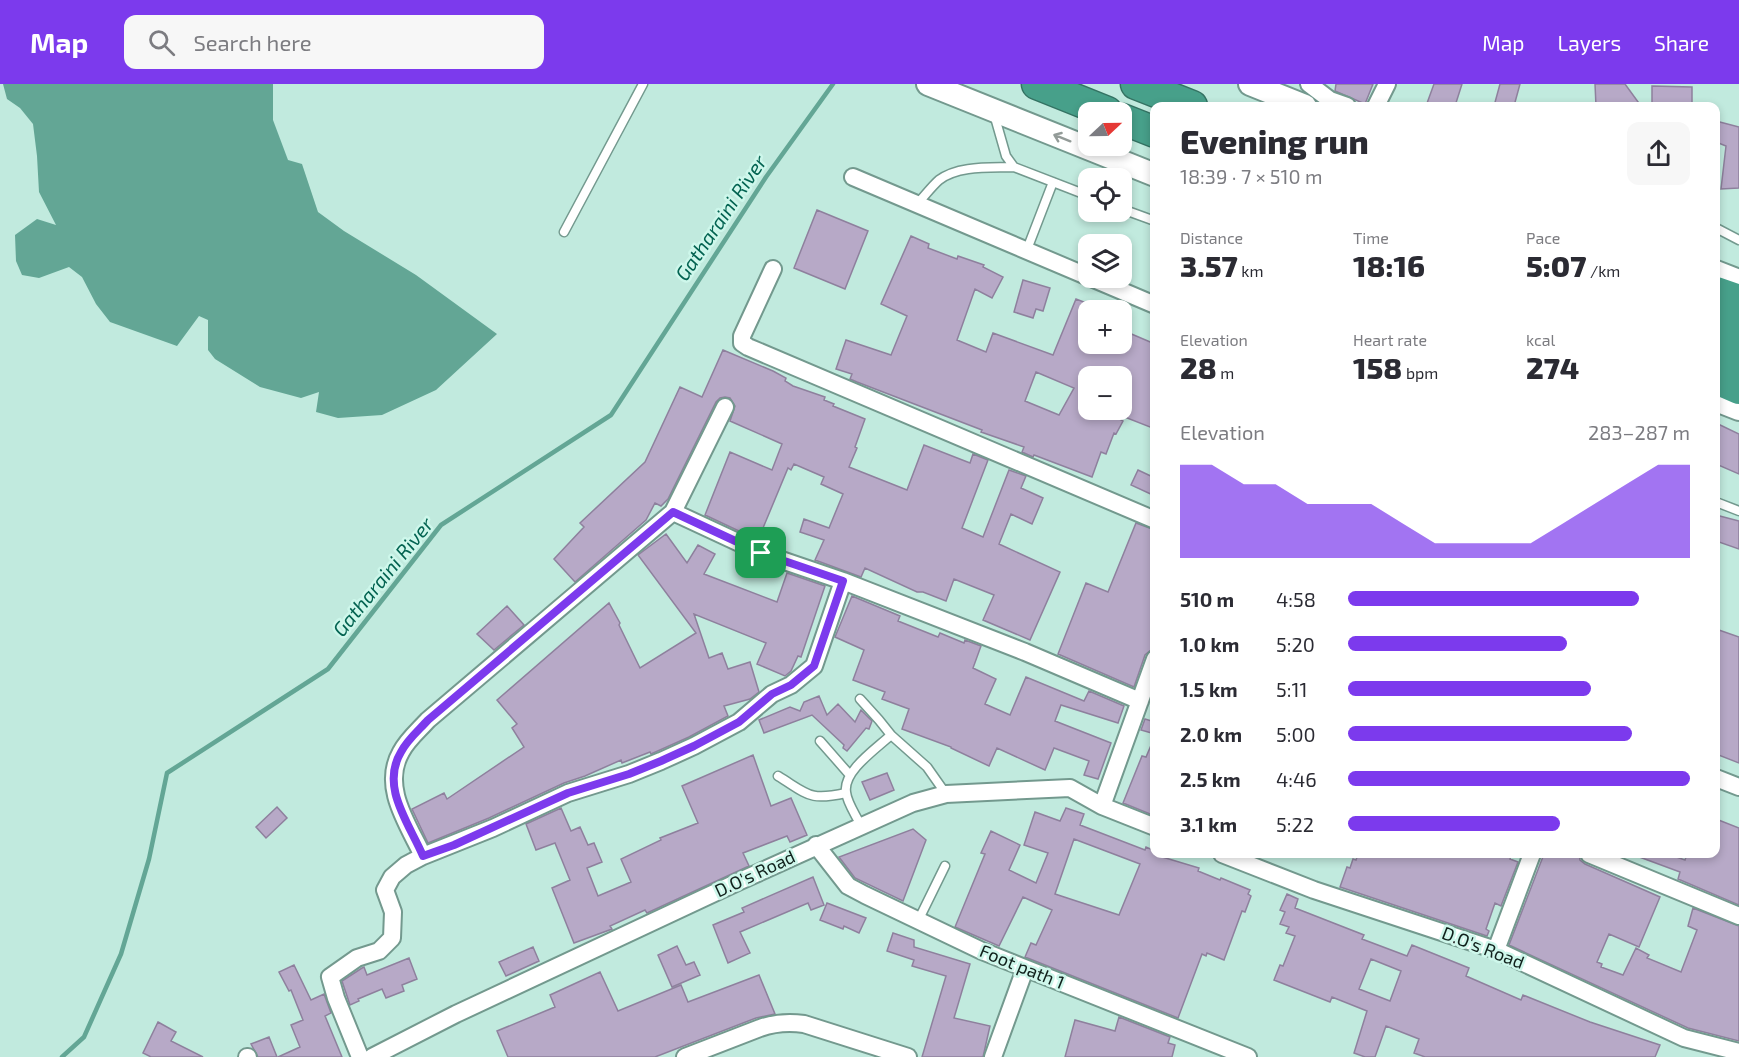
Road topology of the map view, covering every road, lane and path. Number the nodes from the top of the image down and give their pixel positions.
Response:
1 (643, 84) edge
2 (928, 84) edge
3 (1019, 84) edge
4 (1136, 84) edge
5 (1250, 84) edge
6 (1309, 84) edge
7 (1387, 84) edge
8 (1046, 88) edge
9 (1082, 102) edge
10 (1182, 102) edge
11 (1295, 102) edge
12 (1336, 102) edge
13 (1378, 102) edge
14 (993, 110) junction
15 (1132, 123) edge
16 (1150, 130) edge
17 (1014, 166) junction
18 (1150, 173) edge
19 (853, 177) dead end
20 (1053, 182) junction
21 (1078, 192) edge
22 (916, 205) junction
23 (1132, 213) edge
24 (1150, 219) edge
25 (1720, 230) edge
26 (564, 232) dead end
27 (1739, 240) edge
28 (1026, 252) junction
29 (773, 269) dead end
30 (1720, 274) edge
31 (1739, 281) edge
32 (1720, 293) edge
33 (1739, 300) edge
34 (1150, 303) edge
35 (1720, 323) edge
36 (1739, 330) edge
37 (1720, 353) edge
38 (1739, 361) edge
39 (1720, 381) edge
40 (1739, 389) edge
41 (1720, 402) edge
42 (725, 407) dead end
43 (1739, 409) edge
44 (1720, 504) edge
45 (673, 512) junction
46 (1739, 512) edge
47 (1150, 518) edge
48 (843, 581) junction
49 (1150, 678) edge
50 (1146, 694) edge
51 (860, 699) dead end
52 (891, 735) junction
53 (820, 741) dead end
54 (849, 774) junction
55 (778, 776) dead end
56 (1720, 780) edge
57 (1739, 787) edge
58 (846, 793) junction
59 (946, 794) junction
60 (1102, 806) junction
61 (1150, 825) edge
62 (861, 826) junction
63 (816, 846) junction
64 (423, 856) junction
65 (1232, 858) edge
66 (1529, 858) edge
67 (1599, 858) edge
68 (945, 866) dead end
69 (1739, 916) edge
70 (918, 921) junction
71 (1496, 950) junction
72 (1025, 969) junction
73 (1739, 1052) edge
74 (360, 1057) edge
75 (372, 1057) edge
76 (685, 1057) edge
77 (908, 1057) edge
78 (993, 1057) edge
79 (1248, 1057) edge

1 - 26 lane
2 - 14 main road
3 - 8 highway
4 - 10 highway
5 - 11 main road
6 - 12 street
7 - 13 street
8 - 9 highway
14 - 17 lane
18 -> 14 main road
15 - 16 highway
17 - 20 lane
17 - 22 lane
19 - 22 street
20 - 21 lane
20 - 28 lane
22 - 28 street
23 - 24 lane
25 - 27 lane
28 - 34 street
29 - 47 street
30 - 31 main road
32 - 33 highway
35 - 36 highway
37 - 38 highway
39 - 40 highway
41 - 43 main road
42 - 45 street
44 - 46 lane
45 - 48 street
45 - 64 street
48 - 50 street
48 - 64 street
49 - 50 street
50 - 60 street
51 - 52 lane
52 - 54 lane
52 - 59 lane
53 - 54 lane
54 - 58 lane
55 - 58 lane
56 - 57 street
58 - 62 lane
59 - 60 street, D.O's Road
59 - 62 street, D.O's Road
60 - 61 street, D.O's Road
62 - 63 street, D.O's Road
63 - 70 street, Foot path 1
63 - 75 street, D.O's Road
64 - 74 street
65 - 71 street, D.O's Road
66 - 71 street
67 - 69 street
68 - 70 lane
70 - 72 street, Foot path 1
71 - 73 street, D.O's Road
72 - 78 street
72 - 79 street, Foot path 1
76 - 77 street

